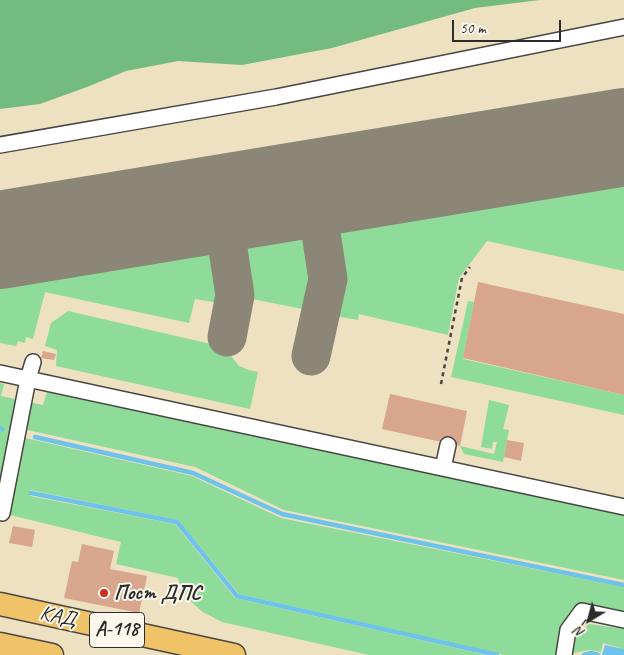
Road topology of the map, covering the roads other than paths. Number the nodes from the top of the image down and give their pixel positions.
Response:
1 (624, 28) edge
2 (0, 145) edge
3 (33, 362) dead end
4 (0, 373) edge
5 (28, 379) junction
6 (448, 445) dead end
7 (443, 468) junction
8 (624, 507) edge
9 (2, 513) dead end
10 (0, 604) edge
11 (624, 620) edge
12 (0, 644) edge
13 (52, 655) edge
14 (234, 655) edge
15 (564, 655) edge

1 - 2 lane
3 - 5 lane
4 - 5 lane
5 - 7 lane
5 - 9 lane
6 - 7 lane
7 - 8 lane
10 - 14 highway, КАД / А-118
11 - 15 lane
12 - 13 highway, КАД

